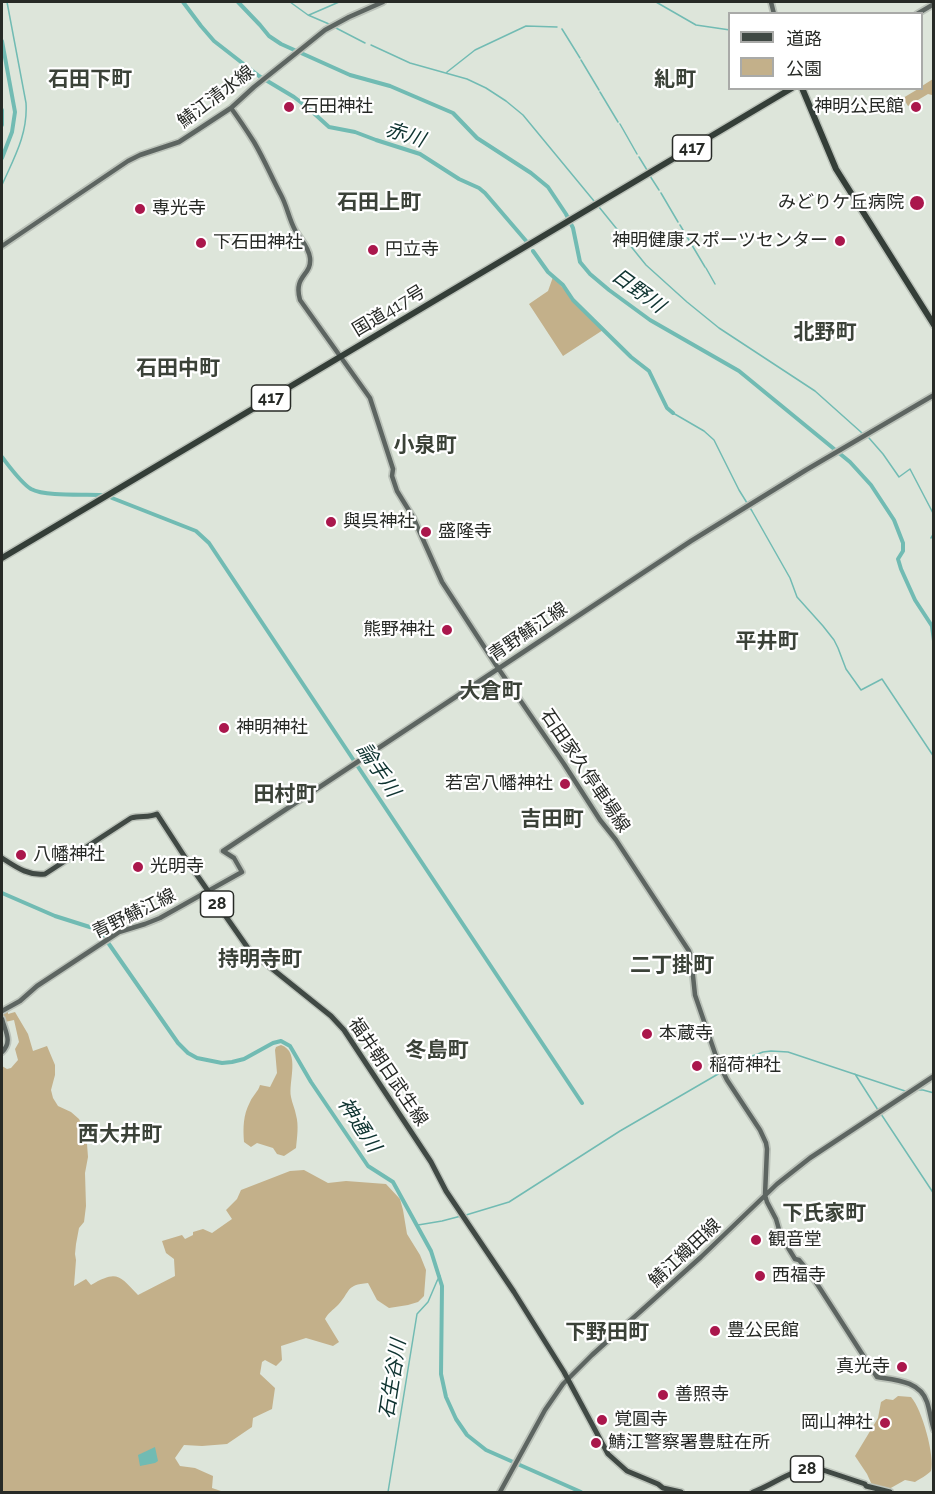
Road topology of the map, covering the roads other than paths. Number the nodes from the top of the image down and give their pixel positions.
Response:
1 (383, 2) edge
2 (933, 4) edge
3 (919, 12) edge
4 (789, 90) edge
5 (803, 90) edge
6 (231, 108) junction
7 (2, 246) edge
8 (933, 325) edge
9 (341, 357) junction
10 (933, 395) edge
11 (2, 558) edge
12 (498, 668) junction
13 (2, 858) edge
14 (209, 891) junction
15 (2, 1011) edge
16 (2, 1019) edge
17 (2, 1052) edge
18 (933, 1076) edge
19 (765, 1195) junction
20 (567, 1379) junction
21 (933, 1430) edge
22 (500, 1492) edge
23 (681, 1492) edge
24 (753, 1492) edge
25 (890, 1492) edge

1 - 6 main road, 鯖江清水線
2 - 3 main road
4 - 9 highway, 国道417号 / 417
5 - 8 highway
6 - 7 main road, 鯖江清水線
6 - 9 main road, 石田家久停車場線
9 - 11 highway, 国道417号 / 417
9 - 12 main road, 石田家久停車場線
10 - 12 main road, 青野鯖江線
12 - 14 main road, 青野鯖江線
12 - 19 main road, 石田家久停車場線
13 - 14 main road, 福井朝日武生線 / 28
14 - 15 main road, 青野鯖江線
14 - 20 main road, 福井朝日武生線 / 28
16 - 17 main road
18 - 19 main road, 鯖江織田線
19 - 20 main road, 鯖江織田線
19 - 21 main road, 石田家久停車場線
20 - 22 main road, 鯖江織田線
20 - 23 main road, 福井朝日武生線 / 28
24 - 25 main road, 28

